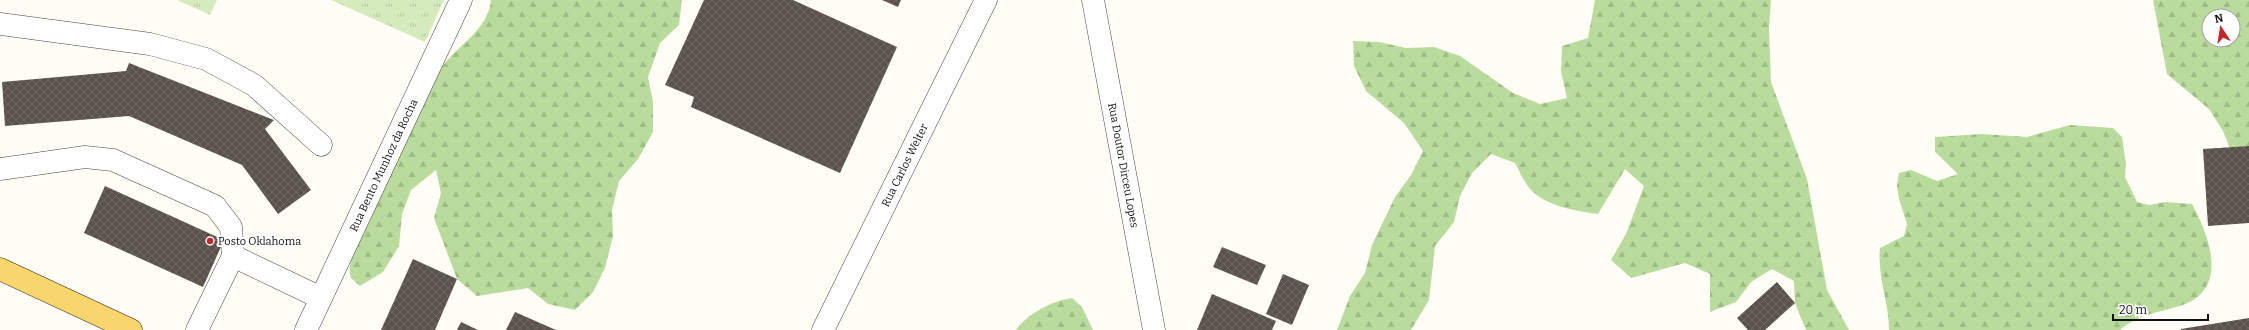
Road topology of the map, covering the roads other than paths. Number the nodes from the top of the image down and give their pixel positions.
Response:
1 (461, 0) edge
2 (986, 0) edge
3 (1093, 0) edge
4 (0, 24) edge
5 (321, 145) dead end
6 (0, 169) edge
7 (233, 256) junction
8 (0, 269) edge
9 (321, 298) junction
10 (131, 330) edge
11 (197, 330) edge
12 (306, 330) edge
13 (823, 330) edge
14 (1154, 330) edge

1 - 9 street, Rua Bento Munhoz da Rocha
2 - 13 street, Rua Carlos Welter
3 - 14 street, Rua Doutor Dirceu Lopes
4 - 5 street
6 - 7 street
7 - 9 street
7 - 11 street
8 - 10 main road
9 - 12 street, Rua Bento Munhoz da Rocha

